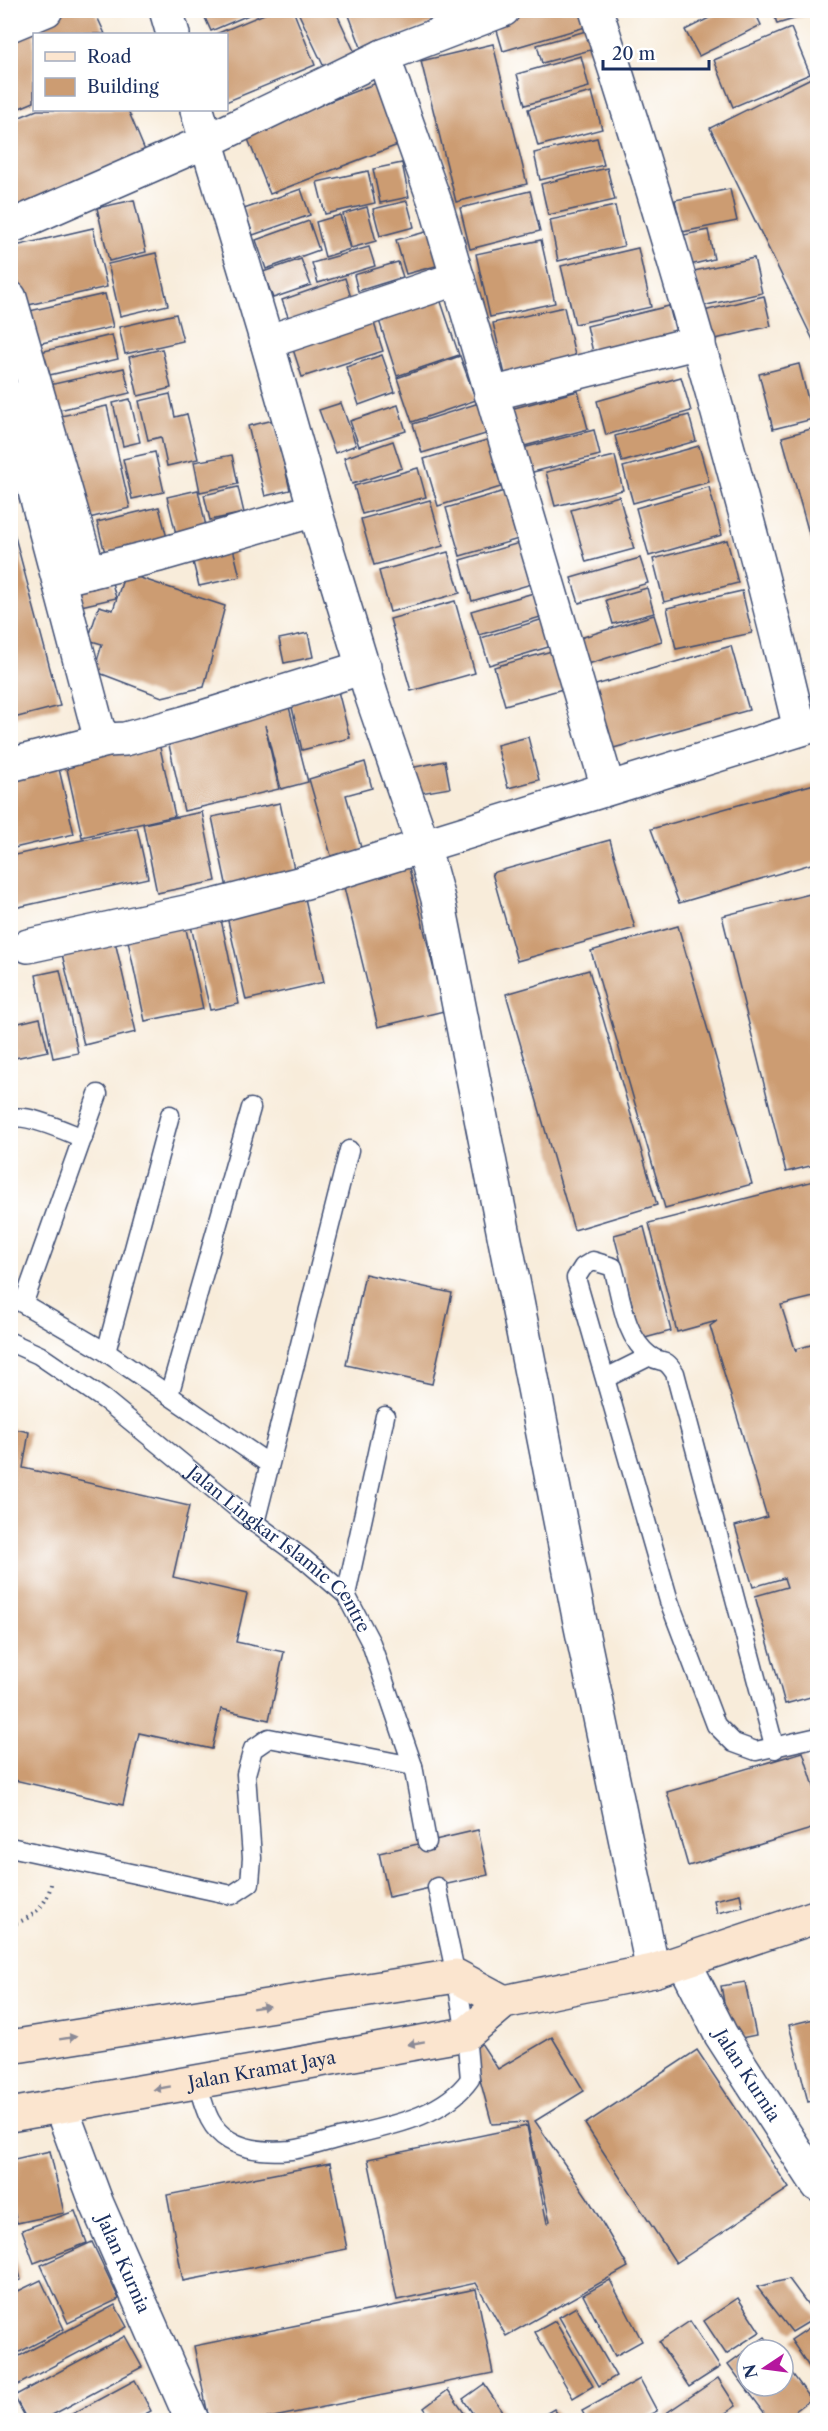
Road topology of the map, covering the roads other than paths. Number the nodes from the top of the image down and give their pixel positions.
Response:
1 (46, 10) edge
2 (166, 10) edge
3 (503, 10) edge
4 (596, 10) edge
5 (10, 26) edge
6 (173, 33) edge
7 (383, 56) junction
8 (197, 111) edge
9 (207, 141) junction
10 (10, 227) edge
11 (458, 278) junction
12 (10, 297) edge
13 (267, 342) junction
14 (699, 342) junction
15 (491, 394) junction
16 (10, 397) edge
17 (315, 510) junction
18 (74, 576) junction
19 (364, 667) junction
20 (809, 726) edge
21 (107, 740) junction
22 (10, 765) edge
23 (608, 788) junction
24 (423, 845) junction
25 (28, 946) dead end
26 (98, 1094) dead end
27 (252, 1108) dead end
28 (170, 1115) dead end
29 (10, 1119) edge
30 (83, 1138) junction
31 (349, 1150) dead end
32 (17, 1299) edge
33 (10, 1342) edge
34 (106, 1352) junction
35 (650, 1356) junction
36 (606, 1378) junction
37 (169, 1395) junction
38 (385, 1416) dead end
39 (269, 1464) junction
40 (255, 1523) junction
41 (346, 1595) junction
42 (818, 1737) edge
43 (775, 1749) junction
44 (413, 1766) junction
45 (427, 1842) dead end
46 (10, 1847) edge
47 (436, 1887) dead end
48 (818, 1916) edge
49 (684, 1962) junction
50 (653, 1971) junction
51 (456, 1976) junction
52 (504, 2002) junction
53 (466, 2034) junction
54 (10, 2048) edge
55 (197, 2082) junction
56 (60, 2105) junction
57 (10, 2115) edge
58 (818, 2185) edge
59 (192, 2421) edge

1 - 5 street
2 - 6 street
3 - 7 street
4 - 14 street
7 - 9 street
7 - 11 street
8 - 9 street
9 - 10 street
9 - 13 street
11 - 13 street
11 - 15 street
12 - 18 street
13 - 17 street
14 - 15 street
14 - 20 street
15 - 23 street
16 - 18 street
17 - 18 street
17 - 19 street
18 - 21 street
19 - 21 street
19 - 24 street
20 - 23 street
21 - 22 street
23 - 24 street
24 - 25 street
24 - 50 street
26 - 30 lane
27 - 37 lane
28 - 34 lane
29 - 30 lane
30 - 32 lane
31 - 39 lane
32 - 34 lane
33 - 40 lane, Jalan Lingkar Islamic Centre
34 - 37 lane
35 - 36 lane
35 - 36 lane
35 - 43 lane
36 - 43 lane
37 - 39 lane
38 - 41 lane
39 - 40 lane
40 - 41 lane, Jalan Lingkar Islamic Centre
41 - 44 lane, Jalan Lingkar Islamic Centre
42 - 43 lane
44 - 45 lane, Jalan Lingkar Islamic Centre
44 - 46 lane
47 - 51 lane
48 - 49 street, Jalan Kramat Jaya
49 - 50 street, Jalan Kramat Jaya
49 - 58 street, Jalan Kurnia
50 - 52 street, Jalan Kramat Jaya
51 - 52 street
51 - 53 lane
54 -> 51 street
52 - 53 street, Jalan Kramat Jaya
53 -> 55 street, Jalan Kramat Jaya
53 - 55 lane
55 -> 56 street, Jalan Kramat Jaya
56 - 57 street, Jalan Kramat Jaya
56 - 59 street, Jalan Kurnia

